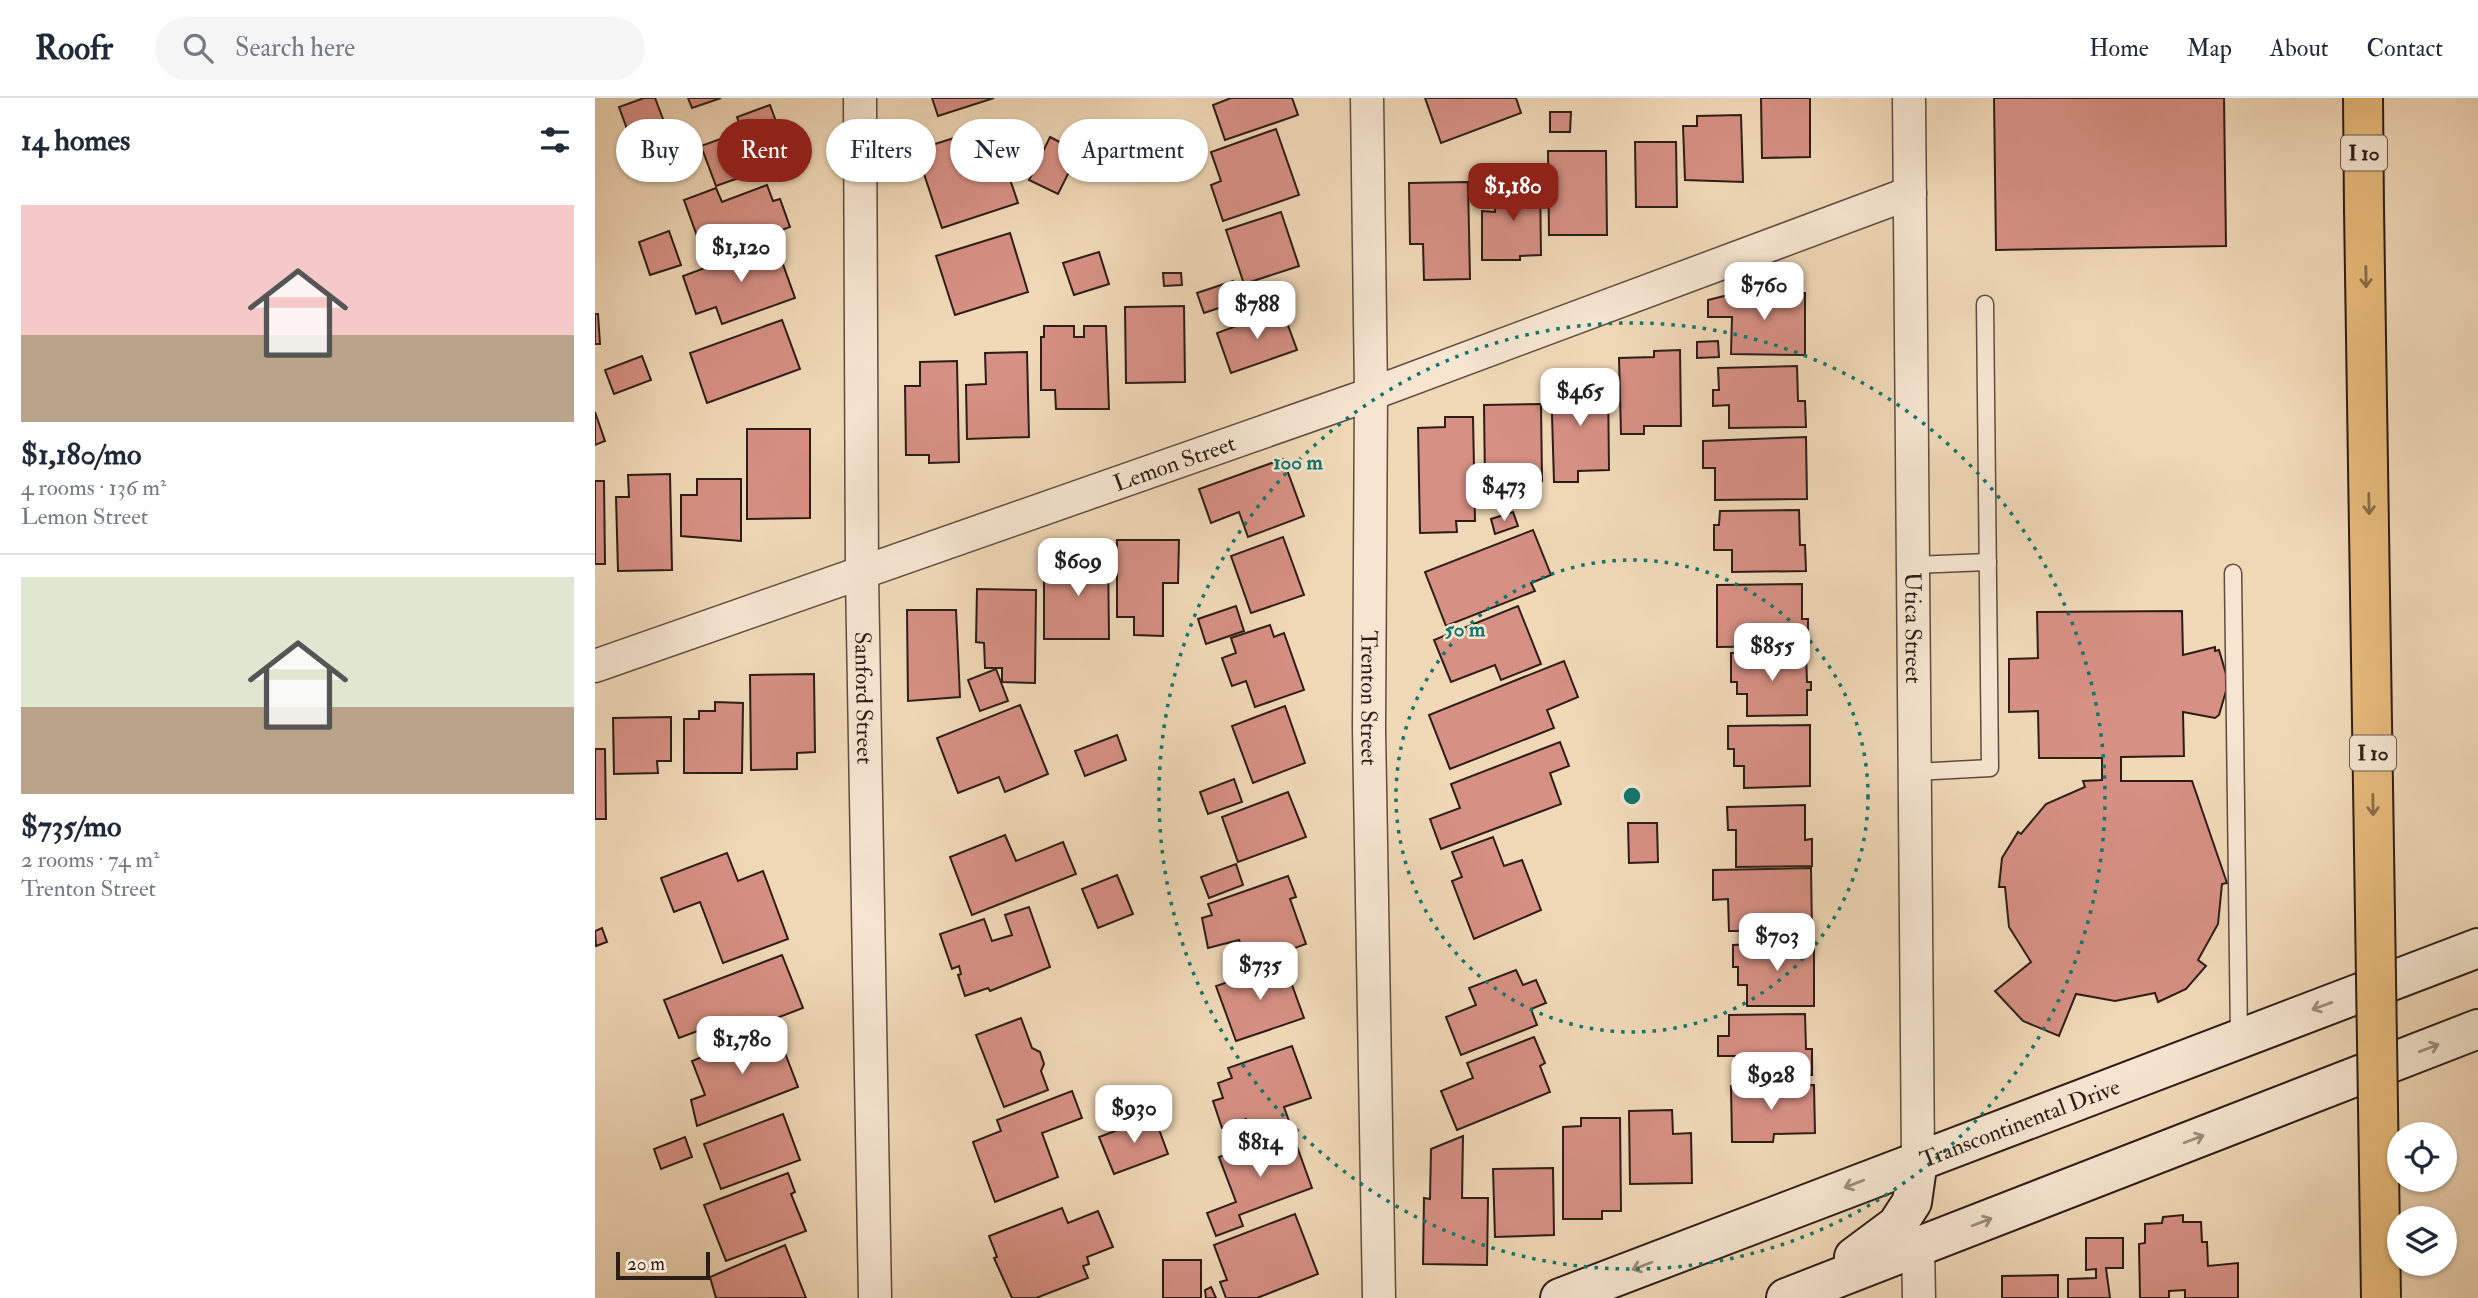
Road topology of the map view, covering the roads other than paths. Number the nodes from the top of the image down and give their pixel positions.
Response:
1 (860, 98) edge
2 (1367, 98) edge
3 (1909, 98) edge
4 (2363, 98) edge
5 (1910, 193) junction
6 (1985, 304) dead end
7 (1371, 394) junction
8 (1988, 562) junction
9 (1913, 565) junction
10 (2233, 573) dead end
11 (862, 575) junction
12 (595, 666) edge
13 (1915, 772) junction
14 (2478, 948) edge
15 (2478, 1029) edge
16 (2239, 1037) junction
17 (1917, 1160) junction
18 (1918, 1247) junction
19 (1841, 1277) junction
20 (875, 1298) edge
21 (1379, 1298) edge
22 (1560, 1298) edge
23 (1786, 1298) edge
24 (1919, 1298) edge
25 (2381, 1298) edge

1 - 11 street, Sanford Street
2 - 7 street, Trenton Street
3 - 5 street, Utica Street
4 -> 25 highway, I 10, bridge
5 - 7 street, Lemon Street
5 - 9 street, Utica Street
6 - 8 lane
7 - 11 street, Lemon Street
7 - 21 street, Trenton Street
8 - 9 lane
8 - 13 lane
9 - 13 street, Utica Street
10 - 16 lane
11 - 12 street, Lemon Street
11 - 20 street, Sanford Street
13 - 17 street, Utica Street
14 -> 16 street, Transcontinental Drive
18 -> 15 street
16 - 17 street, Transcontinental Drive
17 - 19 street
17 -> 22 street, Transcontinental Drive
18 - 19 street
18 - 24 street
19 - 23 street

